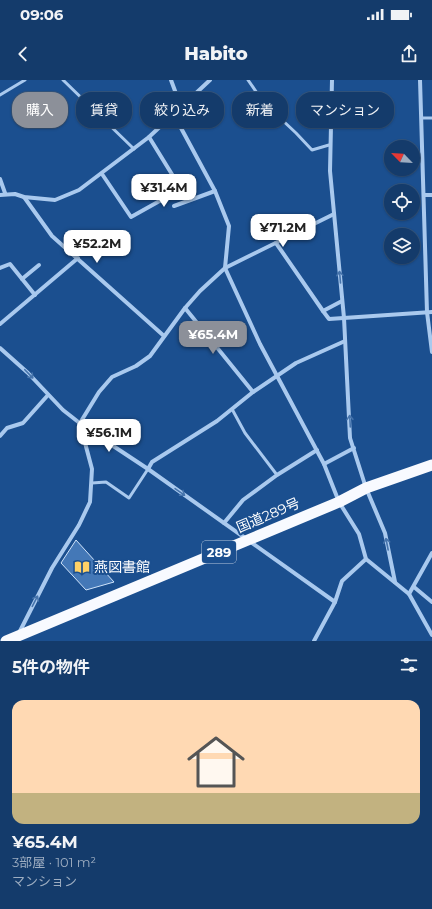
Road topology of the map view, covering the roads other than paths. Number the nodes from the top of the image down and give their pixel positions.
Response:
1 (25, 80) edge
2 (63, 80) edge
3 (171, 80) edge
4 (210, 80) edge
5 (248, 80) edge
6 (332, 80) edge
7 (420, 80) edge
8 (175, 92) edge
9 (197, 92) edge
10 (0, 95) edge
11 (422, 118) junction
12 (432, 118) edge
13 (160, 128) edge
14 (181, 128) edge
15 (150, 137) junction
16 (329, 146) junction
17 (134, 149) junction
18 (102, 174) junction
19 (0, 179) edge
20 (215, 192) junction
21 (2, 194) edge
22 (424, 195) junction
23 (432, 195) edge
24 (24, 197) junction
25 (174, 206) dead end
26 (334, 214) junction
27 (276, 243) junction
28 (78, 258) junction
29 (39, 265) dead end
30 (0, 268) edge
31 (225, 268) junction
32 (22, 279) junction
33 (35, 294) junction
34 (342, 300) junction
35 (185, 308) junction
36 (323, 311) junction
37 (430, 312) edge
38 (344, 318) junction
39 (0, 324) edge
40 (164, 336) junction
41 (345, 341) junction
42 (0, 348) edge
43 (432, 352) edge
44 (276, 376) junction
45 (253, 392) junction
46 (48, 395) junction
47 (232, 409) junction
48 (80, 423) junction
49 (0, 436) edge
50 (354, 448) junction
51 (317, 450) junction
52 (324, 464) junction
53 (432, 465) edge
54 (148, 469) junction
55 (277, 475) junction
56 (92, 483) junction
57 (366, 488) junction
58 (340, 502) junction
59 (224, 523) junction
60 (249, 540) junction
61 (432, 553) edge
62 (366, 559) junction
63 (395, 582) junction
64 (414, 587) junction
65 (409, 594) junction
66 (335, 602) junction
67 (432, 602) edge
68 (432, 635) edge
69 (17, 639) edge
70 (6, 641) edge
71 (314, 641) edge

1 - 10 lane
2 - 17 lane
3 - 8 street
4 - 9 street
5 - 16 lane
6 - 16 street
7 - 11 street
11 - 12 lane
11 - 22 street
13 - 15 street
14 - 20 street
15 - 17 street
15 - 18 street
16 - 26 street
17 - 18 street
18 - 24 street
19 - 21 street
20 - 25 street
20 - 31 street
21 - 24 street
22 - 23 street
22 - 37 street
24 - 28 street
26 - 27 street
34 -> 26 street
27 - 31 street
27 - 36 street
28 - 33 street
28 - 40 street
29 - 32 street
30 - 32 street
31 - 35 street
31 - 44 street
32 - 33 street
33 - 39 street
34 - 36 street
34 - 38 street
35 - 40 street
35 - 45 street
36 - 38 street
37 - 38 street
37 - 43 street
38 - 41 street
40 - 48 street
41 - 44 street
50 -> 41 street
42 -> 46 street
44 - 45 street
44 - 51 street
45 - 47 street
46 - 48 street
46 - 49 street
47 - 54 street
47 - 55 lane
48 - 54 street
48 - 56 street
50 - 52 street
50 - 57 street
51 - 52 street
51 - 55 street
52 - 58 street
53 - 57 highway, 国道289号 / 289
54 - 56 lane
54 -> 59 street
55 - 59 street
69 -> 56 street
57 - 58 highway, 国道289号 / 289
63 -> 57 street
58 - 60 highway, 国道289号 / 289
58 - 62 street
59 - 60 street
60 - 66 street
60 - 69 highway, 国道289号 / 289
61 - 64 street
62 - 63 street
62 - 66 street
63 - 65 street
64 - 65 street
64 - 67 street
65 - 68 street
66 - 71 street
69 - 70 highway, 国道289号 / 289

